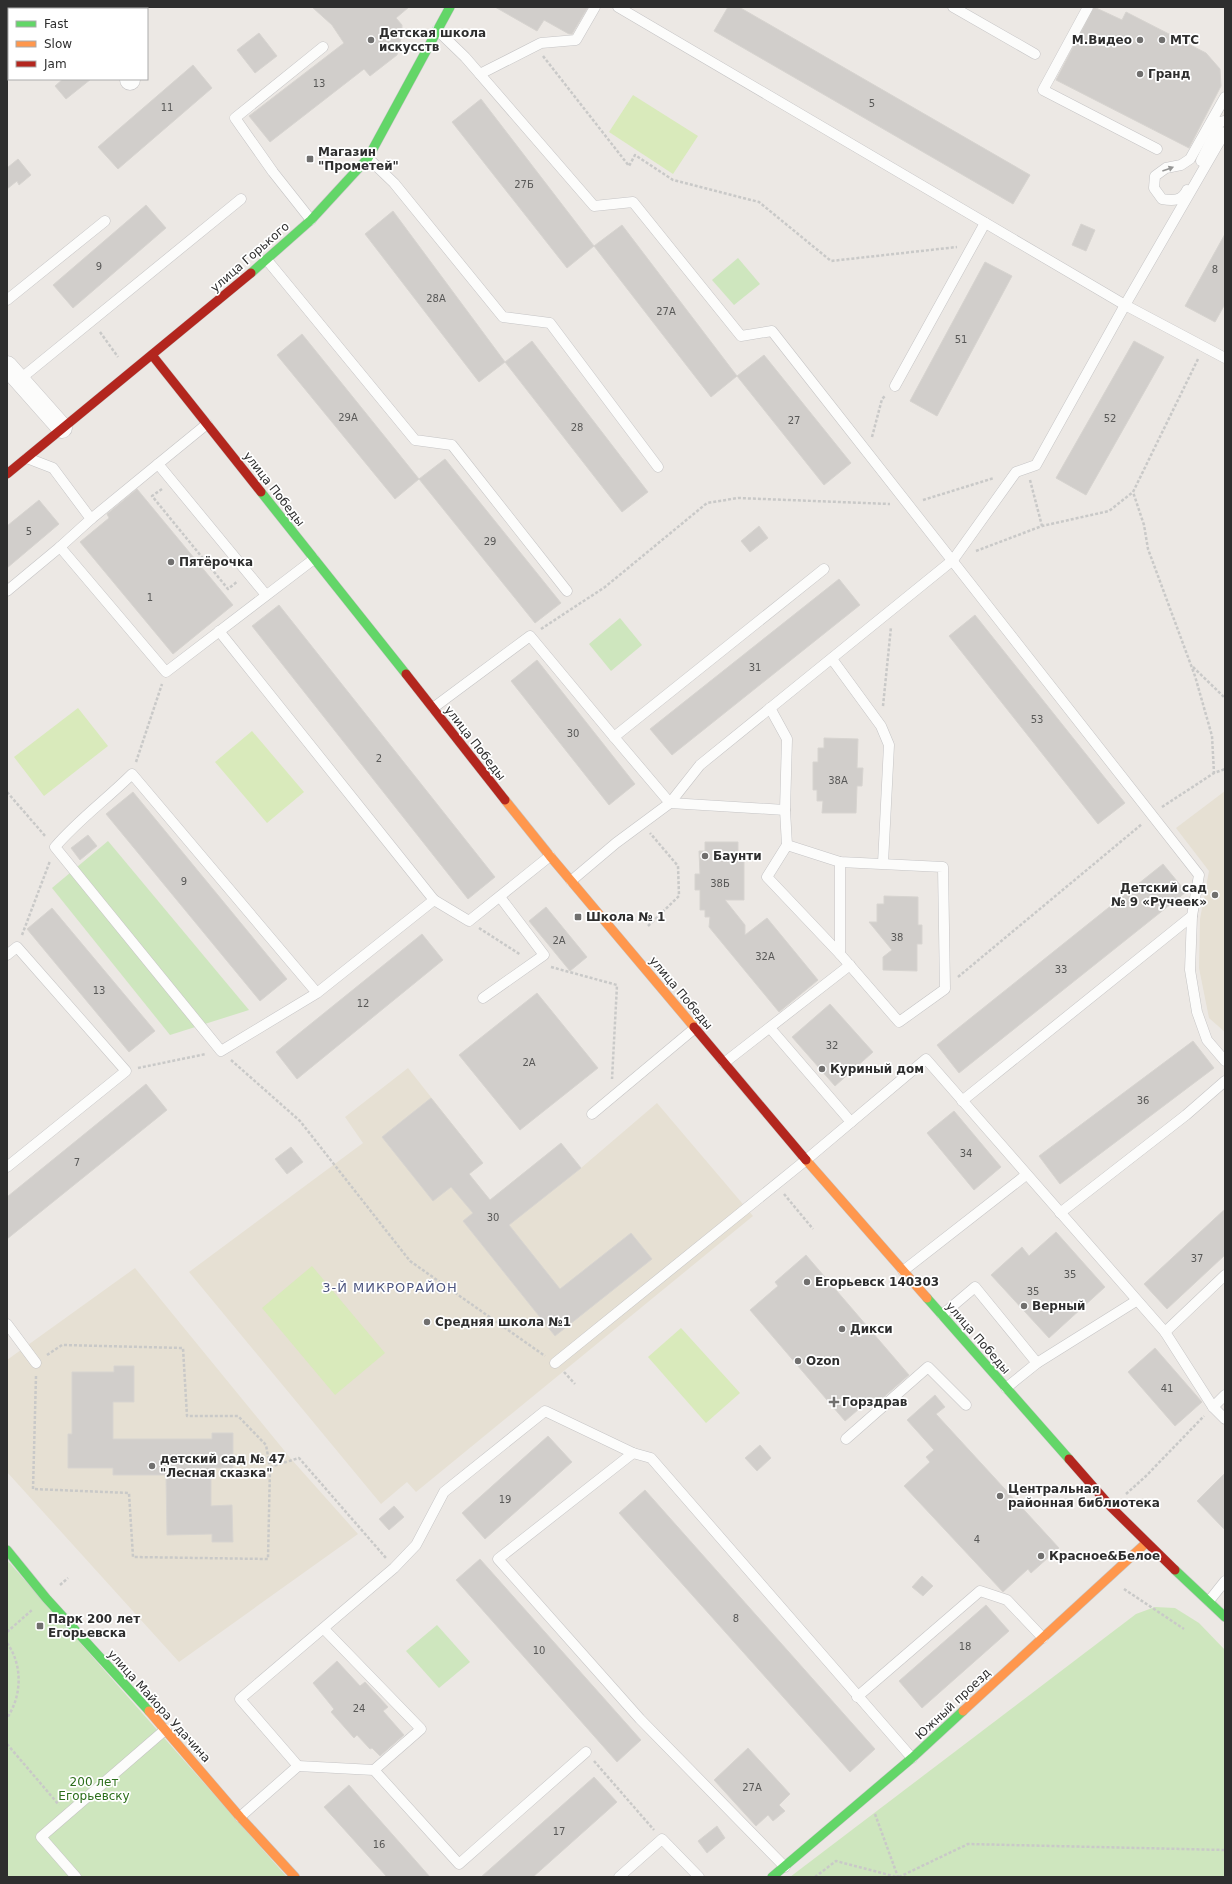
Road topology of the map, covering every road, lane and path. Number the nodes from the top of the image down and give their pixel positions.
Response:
1 (450, 7) edge
2 (595, 7) edge
3 (618, 7) edge
4 (953, 7) edge
5 (1088, 7) edge
6 (437, 30) junction
7 (535, 46) junction
8 (323, 47) dead end
9 (1035, 54) dead end
10 (480, 74) junction
11 (1225, 97) edge
12 (1225, 121) edge
13 (1225, 132) edge
14 (1157, 149) dead end
15 (368, 158) junction
16 (241, 199) dead end
17 (311, 220) junction
18 (105, 222) dead end
19 (985, 223) junction
20 (973, 245) junction
21 (267, 260) junction
22 (7, 300) edge
23 (1125, 305) junction
24 (92, 321) junction
25 (1204, 346) junction
26 (152, 355) junction
27 (1225, 358) edge
28 (120, 359) dead end
29 (13, 373) edge
30 (895, 386) joint
31 (206, 424) junction
32 (62, 428) junction
33 (869, 452) junction
34 (27, 458) junction
35 (158, 464) junction
36 (658, 467) dead end
37 (1027, 468) junction
38 (1016, 472) junction
39 (7, 474) edge
40 (1133, 492) junction
41 (152, 496) dead end
42 (910, 504) junction
43 (91, 519) junction
44 (1042, 526) junction
45 (60, 547) junction
46 (314, 559) junction
47 (953, 560) junction
48 (824, 569) dead end
49 (228, 589) dead end
50 (7, 591) edge
51 (567, 591) dead end
52 (266, 595) junction
53 (894, 608) junction
54 (219, 631) junction
55 (530, 636) junction
56 (832, 659) junction
57 (1193, 667) junction
58 (166, 672) junction
59 (1225, 698) edge
60 (433, 708) junction
61 (770, 708) junction
62 (881, 726) junction
63 (614, 737) junction
64 (1225, 769) edge
65 (1214, 773) junction
66 (132, 774) junction
67 (7, 792) edge
68 (670, 802) junction
69 (785, 810) junction
70 (1152, 815) junction
71 (642, 824) junction
72 (787, 845) junction
73 (55, 847) junction
74 (550, 856) junction
75 (840, 862) junction
76 (883, 863) junction
77 (571, 881) junction
78 (500, 897) junction
79 (434, 900) junction
80 (1192, 916) junction
81 (469, 921) junction
82 (648, 926) dead end
83 (17, 947) junction
84 (840, 954) junction
85 (7, 955) edge
86 (532, 962) junction
87 (850, 966) junction
88 (945, 988) junction
89 (317, 992) junction
90 (483, 998) dead end
91 (695, 1028) junction
92 (770, 1028) junction
93 (221, 1051) junction
94 (1225, 1061) edge
95 (724, 1063) junction
96 (126, 1071) junction
97 (1225, 1081) edge
98 (611, 1098) junction
99 (962, 1101) junction
100 (592, 1114) dead end
101 (851, 1122) junction
102 (806, 1160) junction
103 (7, 1167) edge
104 (1026, 1175) junction
105 (782, 1191) dead end
106 (1060, 1213) junction
107 (813, 1229) dead end
108 (903, 1271) junction
109 (1225, 1275) edge
110 (1136, 1301) junction
111 (942, 1315) junction
112 (7, 1324) edge
113 (1165, 1332) junction
114 (36, 1362) junction
115 (555, 1362) junction
116 (1037, 1363) junction
117 (575, 1384) dead end
118 (1006, 1388) junction
119 (1225, 1395) edge
120 (966, 1405) dead end
121 (1213, 1407) junction
122 (1225, 1419) edge
123 (846, 1439) dead end
124 (633, 1453) junction
125 (270, 1467) junction
126 (1124, 1496) dead end
127 (1146, 1543) junction
128 (7, 1550) edge
129 (394, 1568) junction
130 (1225, 1580) edge
131 (1122, 1588) dead end
132 (46, 1598) junction
133 (1209, 1601) junction
134 (1225, 1617) edge
135 (324, 1629) junction
136 (1184, 1629) dead end
137 (7, 1632) edge
138 (1043, 1638) junction
139 (7, 1643) edge
140 (857, 1697) junction
141 (7, 1718) edge
142 (166, 1729) junction
143 (7, 1744) edge
144 (586, 1752) joint
145 (912, 1758) junction
146 (298, 1766) junction
147 (374, 1770) junction
148 (868, 1796) junction
149 (67, 1815) junction
150 (240, 1817) junction
151 (662, 1839) junction
152 (1225, 1850) edge
153 (785, 1867) junction
154 (76, 1877) edge
155 (295, 1877) edge
156 (619, 1877) edge
157 (699, 1877) edge
158 (772, 1877) edge
159 (815, 1877) edge
160 (898, 1877) edge

1 - 6 street, улица Горького
2 - 7 lane
3 - 19 lane
4 - 9 lane
5 - 14 lane
6 - 10 lane
6 - 15 street, улица Горького
7 - 10 lane
7 - 20 path
8 - 17 lane
10 - 33 lane
12 -> 11 lane
13 - 23 lane
15 - 17 street, улица Горького
15 - 36 lane
16 - 24 lane
17 - 21 street, улица Горького
18 - 22 lane
19 - 20 lane
19 - 23 lane
20 - 30 lane
21 - 26 street, улица Горького
21 - 51 lane
23 - 25 lane
23 - 37 lane
24 - 28 path
24 - 29 lane
25 - 27 lane
25 - 40 path
26 - 31 street, улица Победы
26 - 32 street, улица Горького
29 - 32 street
30 - 33 path
31 - 35 lane
31 - 46 street, улица Победы
32 - 34 street, улица Горького
33 - 42 lane
34 - 39 street, улица Горького
34 - 43 lane
35 - 43 lane
35 - 52 lane
37 - 38 lane
37 - 44 path
38 - 42 path
38 - 47 lane
40 - 44 path
40 - 57 path
41 - 49 path
42 - 47 lane
42 - 55 path
43 - 45 lane
44 - 47 path
45 - 50 lane
45 - 58 lane
46 - 52 lane
46 - 60 street, улица Победы
47 - 53 lane
47 - 70 lane
48 - 63 lane
52 - 54 lane
53 - 56 lane
53 - 62 path
54 - 58 lane
54 - 79 lane
55 - 60 lane
55 - 63 lane
56 - 61 lane
56 - 62 lane
57 - 59 path
57 - 65 path
58 - 66 path
60 - 74 street, улица Победы
61 - 68 lane
61 - 69 lane
62 - 76 lane
63 - 68 lane
64 - 65 path
65 - 70 path
66 - 73 lane
66 - 89 lane
67 - 73 path
68 - 69 lane
68 - 71 lane
69 - 72 lane
70 - 80 lane
70 - 88 path
71 - 77 lane
71 - 82 path
72 - 75 lane
72 - 84 lane
73 - 83 path
73 - 93 lane
74 - 77 street, улица Победы
74 - 78 lane
75 - 76 lane
75 - 84 lane
76 - 88 lane
77 - 91 street, улица Победы
78 - 81 lane
78 - 86 lane
79 - 81 lane
79 - 89 lane
80 - 94 lane
80 - 99 lane
81 - 86 path
83 - 85 lane
83 - 96 lane
84 - 87 lane
86 - 90 lane
86 - 98 path
87 - 88 lane
87 - 92 lane
89 - 93 lane
91 - 95 street, улица Победы
91 - 98 lane
92 - 95 lane
92 - 101 lane
93 - 96 path
93 - 115 path
95 - 102 street, улица Победы
96 - 103 lane
97 - 106 lane
98 - 100 lane
99 - 101 lane
99 - 104 lane
101 - 102 lane
102 - 108 street, улица Победы
102 - 115 lane
104 - 106 lane
104 - 108 lane
105 - 107 path
106 - 110 lane
108 - 111 street, улица Победы
109 - 113 lane
110 - 113 lane
110 - 116 lane
111 - 116 lane
111 - 118 street, улица Победы
112 - 114 lane
113 - 121 lane
114 - 125 path
114 - 125 path
115 - 117 path
116 - 118 lane
118 - 127 street, улица Победы
119 - 121 lane
120 - 123 lane
121 - 122 lane
121 - 126 path
124 - 129 lane
124 - 140 lane
124 - 153 lane
125 - 129 path
127 - 133 street, улица Победы
127 - 138 street, Южный проезд
128 - 132 street, улица Майора Удачина
129 - 135 lane
130 - 133 lane
131 - 136 path
132 - 137 path
132 - 142 street, улица Майора Удачина
133 - 134 street, улица Победы
135 - 146 lane
135 - 147 lane
138 - 140 lane
138 - 145 street, Южный проезд
139 - 141 path
140 - 145 lane
142 - 149 lane
142 - 150 street, улица Майора Удачина
143 - 149 path
144 - 147 lane
144 - 151 path
145 - 148 street, Южный проезд
146 - 147 lane
146 - 150 lane
148 - 153 street, Южный проезд
148 - 160 path
149 - 154 lane
150 - 155 street, улица Майора Удачина
151 - 156 lane
151 - 157 lane
152 - 160 path
153 - 158 street, Южный проезд
159 - 160 path

